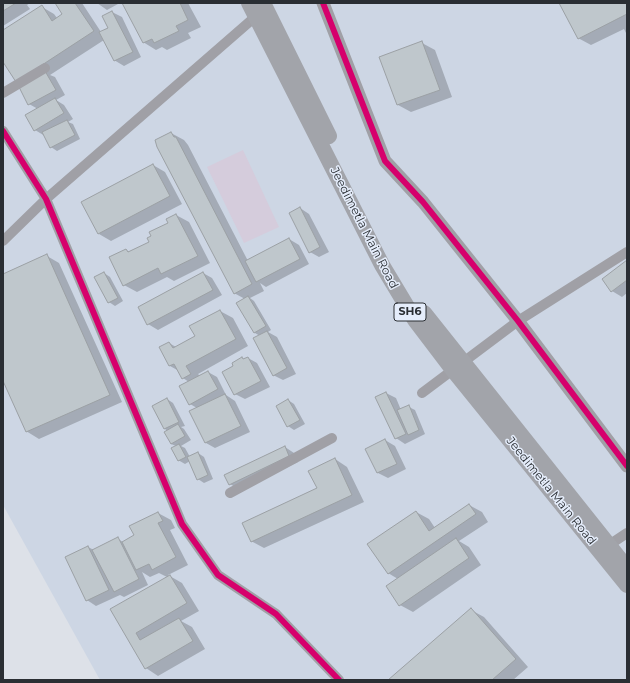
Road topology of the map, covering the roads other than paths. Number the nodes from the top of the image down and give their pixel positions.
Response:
1 (263, 3) edge
2 (323, 3) edge
3 (252, 10) edge
4 (44, 68) dead end
5 (3, 93) edge
6 (3, 131) edge
7 (46, 199) junction
8 (3, 241) edge
9 (627, 252) edge
10 (518, 321) junction
11 (458, 366) junction
12 (422, 393) dead end
13 (332, 438) dead end
14 (627, 466) edge
15 (230, 493) dead end
16 (627, 532) edge
17 (609, 545) junction
18 (627, 568) edge
19 (627, 585) edge
20 (339, 680) edge

1 - 11 main road, Jeedimetla Main Road / SH6
2 - 10 street
3 - 7 street
3 - 11 main road, Jeedimetla Main Road / SH6
4 - 5 street
6 - 7 street
7 - 8 street
7 - 20 street
9 - 10 street
10 - 11 street
10 - 14 street
11 - 12 street
11 - 17 main road, Jeedimetla Main Road / SH6
11 - 19 main road, Jeedimetla Main Road / SH6
13 - 15 street
16 - 17 street
17 - 18 main road, Jeedimetla Main Road / SH6

